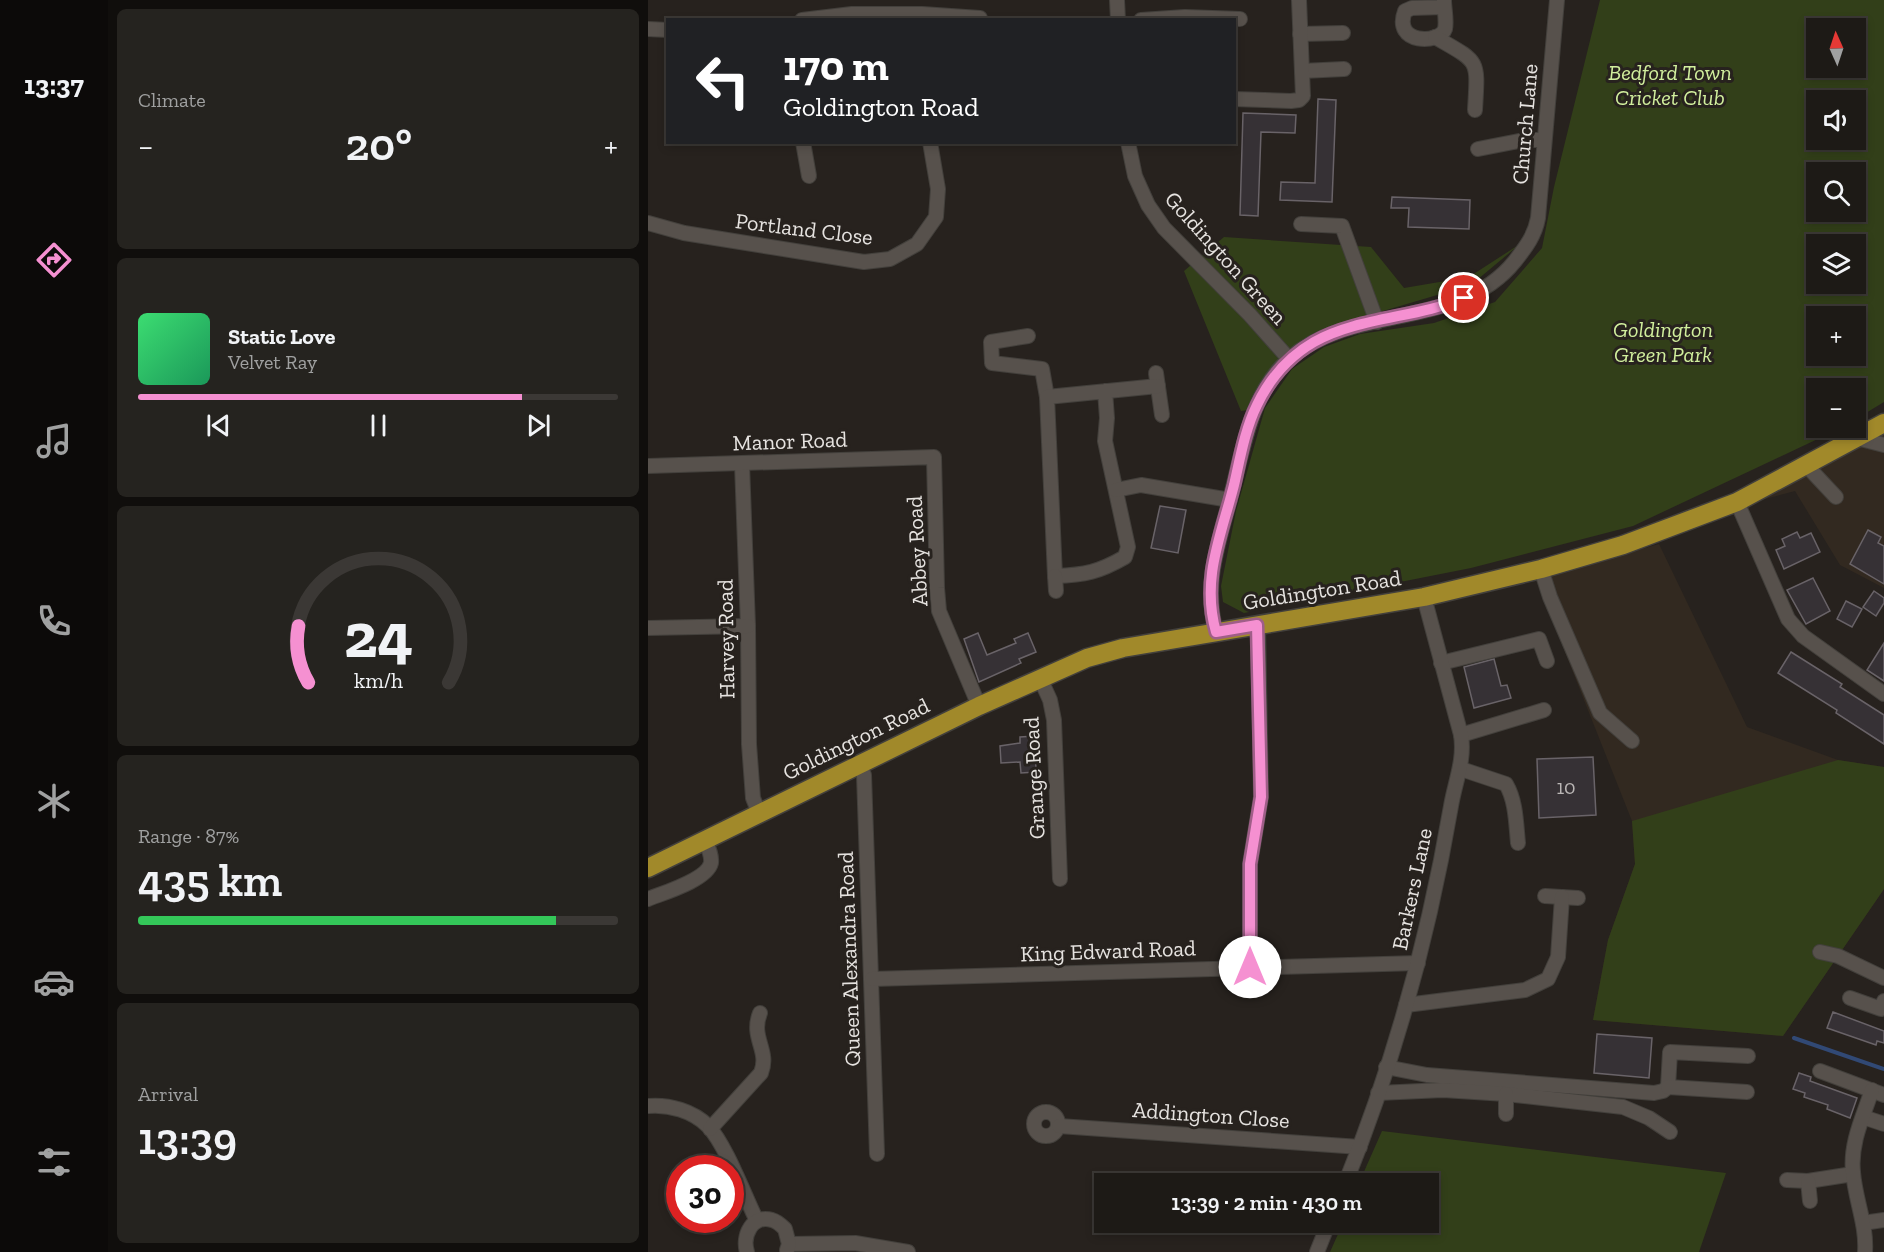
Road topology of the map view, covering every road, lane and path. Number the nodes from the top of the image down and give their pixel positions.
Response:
1 (1117, 0) edge
2 (1299, 0) edge
3 (1557, 0) edge
4 (1444, 4) edge
5 (819, 18) edge
6 (980, 18) dead end
7 (1118, 18) edge
8 (1170, 18) edge
9 (1212, 18) edge
10 (1236, 19) edge
11 (1240, 19) dead end
12 (648, 29) edge
13 (666, 30) edge
14 (1343, 33) dead end
15 (1300, 34) junction
16 (1435, 37) junction
17 (1344, 69) dead end
18 (1302, 71) junction
19 (1236, 99) edge
20 (1475, 110) dead end
21 (1544, 140) junction
22 (803, 144) edge
23 (930, 144) edge
24 (1129, 145) edge
25 (1478, 150) dead end
26 (809, 176) dead end
27 (648, 223) edge
28 (1301, 225) dead end
29 (1525, 249) joint
30 (1377, 322) junction
31 (1028, 336) dead end
32 (1289, 359) junction
33 (1105, 391) junction
34 (1047, 397) junction
35 (1162, 415) dead end
36 (1884, 423) edge
37 (1866, 433) edge
38 (1857, 438) joint
39 (1884, 445) edge
40 (934, 457) joint
41 (742, 464) junction
42 (1806, 465) junction
43 (648, 466) edge
44 (1116, 490) junction
45 (1836, 497) dead end
46 (1230, 500) junction
47 (1737, 502) junction
48 (1541, 569) junction
49 (1055, 576) junction
50 (1056, 591) dead end
51 (1424, 597) junction
52 (1257, 625) junction
53 (748, 626) junction
54 (648, 628) edge
55 (1216, 632) junction
56 (1547, 661) dead end
57 (1441, 663) junction
58 (1040, 678) junction
59 (1884, 694) edge
60 (979, 706) junction
61 (1544, 710) dead end
62 (1461, 735) junction
63 (1632, 741) dead end
64 (859, 764) junction
65 (1461, 769) junction
66 (759, 813) junction
67 (705, 840) junction
68 (1518, 843) dead end
69 (648, 868) edge
70 (1060, 879) dead end
71 (1545, 896) dead end
72 (1562, 897) junction
73 (1578, 898) dead end
74 (648, 899) edge
75 (1820, 952) dead end
76 (1418, 963) junction
77 (1250, 967) junction
78 (1884, 978) edge
79 (872, 979) junction
80 (1850, 998) dead end
81 (1884, 1000) edge
82 (1406, 1005) junction
83 (760, 1013) dead end
84 (1748, 1056) dead end
85 (1386, 1067) junction
86 (1820, 1071) dead end
87 (1668, 1087) junction
88 (1747, 1092) dead end
89 (1878, 1092) edge
90 (1378, 1093) junction
91 (1506, 1094) junction
92 (648, 1106) edge
93 (1506, 1114) dead end
94 (1863, 1117) junction
95 (1884, 1124) edge
96 (1059, 1126) dead end
97 (710, 1129) junction
98 (1670, 1132) dead end
99 (1360, 1147) junction
100 (877, 1154) dead end
101 (1349, 1173) edge
102 (1853, 1174) junction
103 (1787, 1180) dead end
104 (1808, 1180) junction
105 (1810, 1202) dead end
106 (1884, 1220) edge
107 (757, 1221) junction
108 (1863, 1223) junction
109 (1325, 1233) edge
110 (788, 1248) edge
111 (747, 1252) edge
112 (908, 1252) edge
113 (1317, 1252) edge
114 (1865, 1252) edge

1 - 7 street
2 - 15 street
3 - 21 street, Church Lane
4 - 16 street
4 - 16 street
5 - 6 street
8 - 9 street
10 - 11 street
12 - 13 street
14 - 15 street
15 - 18 street
16 - 20 street
17 - 18 street
18 - 19 street
21 - 25 street
21 - 29 street, Church Lane
22 - 26 street
23 - 27 street, Portland Close
24 - 32 street, Goldington Green
28 - 30 street
29 - 30 street, Goldington Green
30 - 32 street, Goldington Green
31 - 34 street
32 - 46 street, Goldington Green
33 - 34 street
33 - 35 street
33 - 44 street
34 - 49 street
36 - 37 main road, Goldington Road
38 - 39 street
38 - 42 main road, Goldington Road
40 - 41 street, Manor Road
40 - 60 street, Abbey Road
41 - 43 street, Manor Road
41 - 53 street, Harvey Road
42 - 45 street
42 - 47 main road, Goldington Road
44 - 46 street
44 - 49 street
46 - 55 street, Goldington Green
47 - 48 main road, Goldington Road
47 - 59 street
48 - 51 main road, Goldington Road
48 - 63 street
49 - 50 street
51 - 52 main road, Goldington Road
51 - 57 street, Barkers Lane
52 - 55 main road, Goldington Road
52 - 77 street
53 - 54 street
53 - 66 street, Harvey Road
55 - 58 main road, Goldington Road
56 - 57 street
57 - 62 street, Barkers Lane
58 - 60 main road, Goldington Road
58 - 70 street, Grange Road
60 - 64 main road, Goldington Road
61 - 62 street
62 - 65 street, Barkers Lane
64 - 66 main road, Goldington Road
64 - 79 street, Queen Alexandra Road
65 - 68 street
65 - 76 street, Barkers Lane
66 - 67 main road, Goldington Road
67 - 69 main road, Goldington Road
67 - 74 street
71 - 72 street
72 - 73 street
72 - 82 street
75 - 78 street
76 - 77 street, King Edward Road
76 - 82 street, Barkers Lane
77 - 79 street, King Edward Road
79 - 100 street, Queen Alexandra Road
80 - 81 street
82 - 85 street, Barkers Lane
83 - 97 street
84 - 87 street
85 - 87 street
85 - 90 street, Barkers Lane
86 - 89 street
87 - 88 street
89 - 94 street
90 - 91 street
90 - 99 street, Barkers Lane
91 - 93 street
91 - 98 street
92 - 97 street
94 - 95 street
94 - 102 street
96 - 99 street, Addington Close
97 - 107 street
99 - 101 street, Barkers Lane
102 - 104 street
102 - 108 street
103 - 104 street
104 - 105 street
106 - 108 street
107 - 110 street
107 - 111 street
108 - 114 street
109 - 113 street
110 - 112 street

